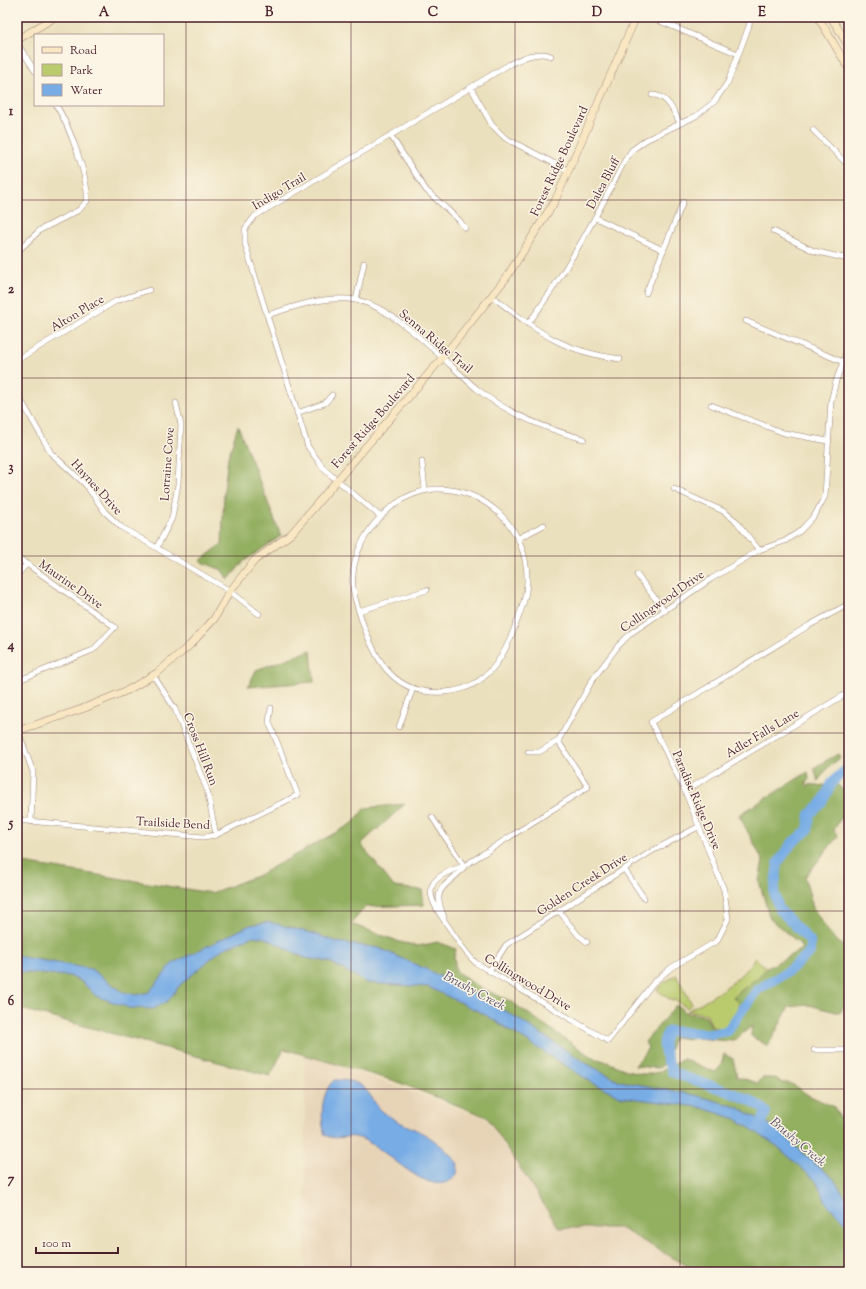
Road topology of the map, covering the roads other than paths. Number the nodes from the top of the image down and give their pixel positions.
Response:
1 (55, 17) edge
2 (636, 17) edge
3 (650, 17) edge
4 (750, 17) edge
5 (818, 17) edge
6 (831, 17) edge
7 (17, 41) edge
8 (849, 47) edge
9 (738, 54) junction
10 (551, 56) dead end
11 (34, 69) edge
12 (849, 69) edge
13 (471, 88) junction
14 (652, 95) dead end
15 (57, 106) edge
16 (680, 123) junction
17 (813, 130) dead end
18 (391, 136) junction
19 (849, 166) edge
20 (569, 171) junction
21 (683, 202) dead end
22 (596, 218) junction
23 (465, 228) dead end
24 (773, 231) dead end
25 (849, 248) edge
26 (663, 250) junction
27 (17, 252) edge
28 (848, 259) edge
29 (364, 263) dead end
30 (150, 290) dead end
31 (646, 292) dead end
32 (849, 292) edge
33 (493, 297) junction
34 (356, 300) junction
35 (267, 315) junction
36 (746, 321) dead end
37 (528, 324) junction
38 (849, 345) edge
39 (442, 358) junction
40 (620, 359) dead end
41 (17, 360) edge
42 (843, 362) junction
43 (17, 394) edge
44 (332, 395) dead end
45 (176, 403) dead end
46 (711, 405) dead end
47 (297, 413) junction
48 (584, 439) dead end
49 (828, 440) junction
50 (422, 462) dead end
51 (336, 480) junction
52 (674, 489) dead end
53 (425, 490) junction
54 (381, 518) junction
55 (544, 525) dead end
56 (519, 538) junction
57 (157, 547) junction
58 (759, 550) junction
59 (17, 557) edge
60 (26, 565) junction
61 (17, 575) edge
62 (637, 575) dead end
63 (427, 590) dead end
64 (230, 591) junction
65 (849, 604) edge
66 (359, 611) junction
67 (665, 611) junction
68 (259, 614) dead end
69 (153, 675) junction
70 (17, 681) edge
71 (413, 688) junction
72 (849, 692) edge
73 (271, 708) dead end
74 (399, 727) dead end
75 (17, 730) edge
76 (558, 741) junction
77 (528, 752) dead end
78 (685, 791) junction
79 (432, 817) dead end
80 (17, 820) edge
81 (31, 822) junction
82 (698, 827) junction
83 (216, 835) junction
84 (464, 866) junction
85 (624, 869) junction
86 (644, 898) dead end
87 (559, 911) junction
88 (449, 928) junction
89 (587, 942) dead end
90 (488, 971) junction
91 (608, 1041) joint
92 (814, 1050) dead end
93 (849, 1050) edge

1 - 7 street
2 - 20 street, Forest Ridge Boulevard
3 - 9 street
4 - 9 street, Dalea Bluff
5 - 12 street
6 - 8 street
7 - 11 street
9 - 16 street, Dalea Bluff
10 - 13 street, Indigo Trail
13 - 18 street, Indigo Trail
13 - 20 street
14 - 16 street
15 - 27 street
16 - 22 street, Dalea Bluff
17 - 19 street
18 - 23 street
18 - 35 street, Indigo Trail
20 - 33 street, Forest Ridge Boulevard
21 - 26 street
22 - 26 street
22 - 37 street, Dalea Bluff
24 - 28 street
25 - 28 street
26 - 31 street
28 - 32 street
29 - 34 street
30 - 41 street, Alton Place
33 - 37 street
33 - 39 street, Forest Ridge Boulevard
34 - 35 street, Senna Ridge Trail
34 - 39 street, Senna Ridge Trail
35 - 47 street, Indigo Trail
36 - 42 street
37 - 40 street
38 - 42 street, Collingwood Drive
39 - 48 street, Senna Ridge Trail
39 - 51 street, Forest Ridge Boulevard
42 - 49 street, Collingwood Drive
43 - 57 street, Haynes Drive
44 - 47 street
45 - 57 street, Lorraine Cove
46 - 49 street
47 - 51 street, Indigo Trail
49 - 58 street, Collingwood Drive
50 - 53 street
51 - 54 street, Indigo Trail
51 - 64 street, Forest Ridge Boulevard
52 - 58 street
53 - 54 street
53 - 56 street
54 - 66 street
55 - 56 street
56 - 71 street
57 - 64 street, Haynes Drive
58 - 67 street, Collingwood Drive
59 - 60 street, Maurine Drive
60 - 61 street
60 - 70 street, Maurine Drive
62 - 67 street
63 - 66 street
64 - 68 street, Haynes Drive
64 - 69 street, Forest Ridge Boulevard
65 - 78 street, Paradise Ridge Drive
66 - 71 street
67 - 76 street, Collingwood Drive
69 - 75 street, Forest Ridge Boulevard
69 - 83 street, Cross Hill Run
71 - 74 street
72 - 78 street, Adler Falls Lane
73 - 83 street, Trailside Bend
75 - 81 street
76 - 77 street
76 - 84 street, Collingwood Drive
78 - 82 street, Paradise Ridge Drive
79 - 84 street
80 - 81 street, Trailside Bend
81 - 83 street, Trailside Bend
82 - 85 street, Golden Creek Drive
82 - 91 street, Paradise Ridge Drive
84 - 88 street, Collingwood Drive
84 - 88 street, Collingwood Drive
85 - 86 street
85 - 87 street, Golden Creek Drive
87 - 89 street
87 - 90 street, Golden Creek Drive
88 - 90 street, Collingwood Drive
90 - 91 street, Collingwood Drive
92 - 93 street

